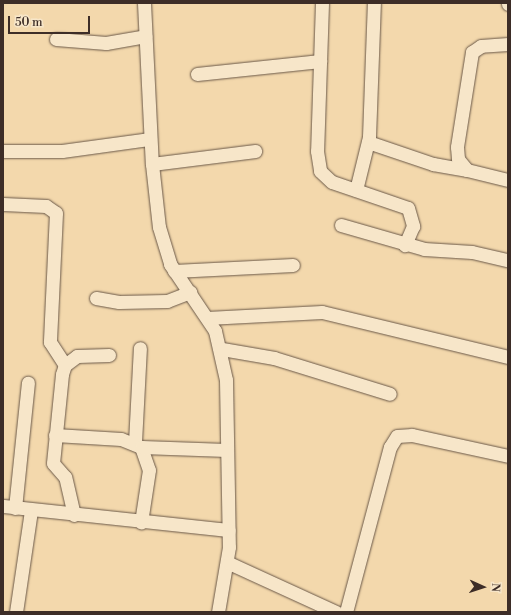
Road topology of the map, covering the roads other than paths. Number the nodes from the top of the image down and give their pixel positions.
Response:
1 (144, 3) edge
2 (322, 3) edge
3 (374, 3) edge
4 (145, 36) junction
5 (56, 39) dead end
6 (508, 44) edge
7 (320, 61) junction
8 (197, 74) dead end
9 (150, 139) junction
10 (368, 142) junction
11 (3, 151) edge
12 (255, 151) dead end
13 (152, 164) junction
14 (467, 170) junction
15 (508, 180) edge
16 (356, 190) junction
17 (3, 204) edge
18 (341, 224) dead end
19 (405, 245) junction
20 (508, 260) edge
21 (292, 265) dead end
22 (174, 270) junction
23 (190, 292) junction
24 (96, 298) dead end
25 (207, 318) junction
26 (140, 348) dead end
27 (222, 349) junction
28 (110, 355) dead end
29 (508, 357) edge
30 (65, 365) junction
31 (28, 383) dead end
32 (390, 394) dead end
33 (55, 435) junction
34 (138, 444) junction
35 (227, 450) junction
36 (508, 456) edge
37 (9, 507) edge
38 (31, 510) junction
39 (74, 515) junction
40 (142, 522) junction
41 (229, 530) junction
42 (229, 563) junction
43 (308, 606) edge
44 (16, 612) edge
45 (218, 612) edge
46 (336, 612) edge
47 (346, 612) edge

1 - 4 street
2 - 7 street
3 - 10 street
4 - 5 street
4 - 9 street
6 - 14 street
7 - 8 street
7 - 16 street
9 - 11 street
9 - 13 street
10 - 14 street
10 - 16 street
12 - 13 street
13 - 22 street
14 - 15 street
16 - 19 street
17 - 30 street
18 - 19 street
19 - 20 street
21 - 22 street
22 - 23 street
23 - 24 street
23 - 25 street
25 - 27 street
25 - 29 street
26 - 34 street
27 - 32 street
27 - 35 street
28 - 30 street
30 - 33 street
31 - 37 street
33 - 34 street
33 - 39 street
34 - 35 street
34 - 40 street
35 - 41 street
36 - 47 street
37 - 38 street
38 - 39 street
38 - 44 street
39 - 40 street
40 - 41 street
41 - 42 street
42 - 43 street
42 - 45 street
43 - 46 street

